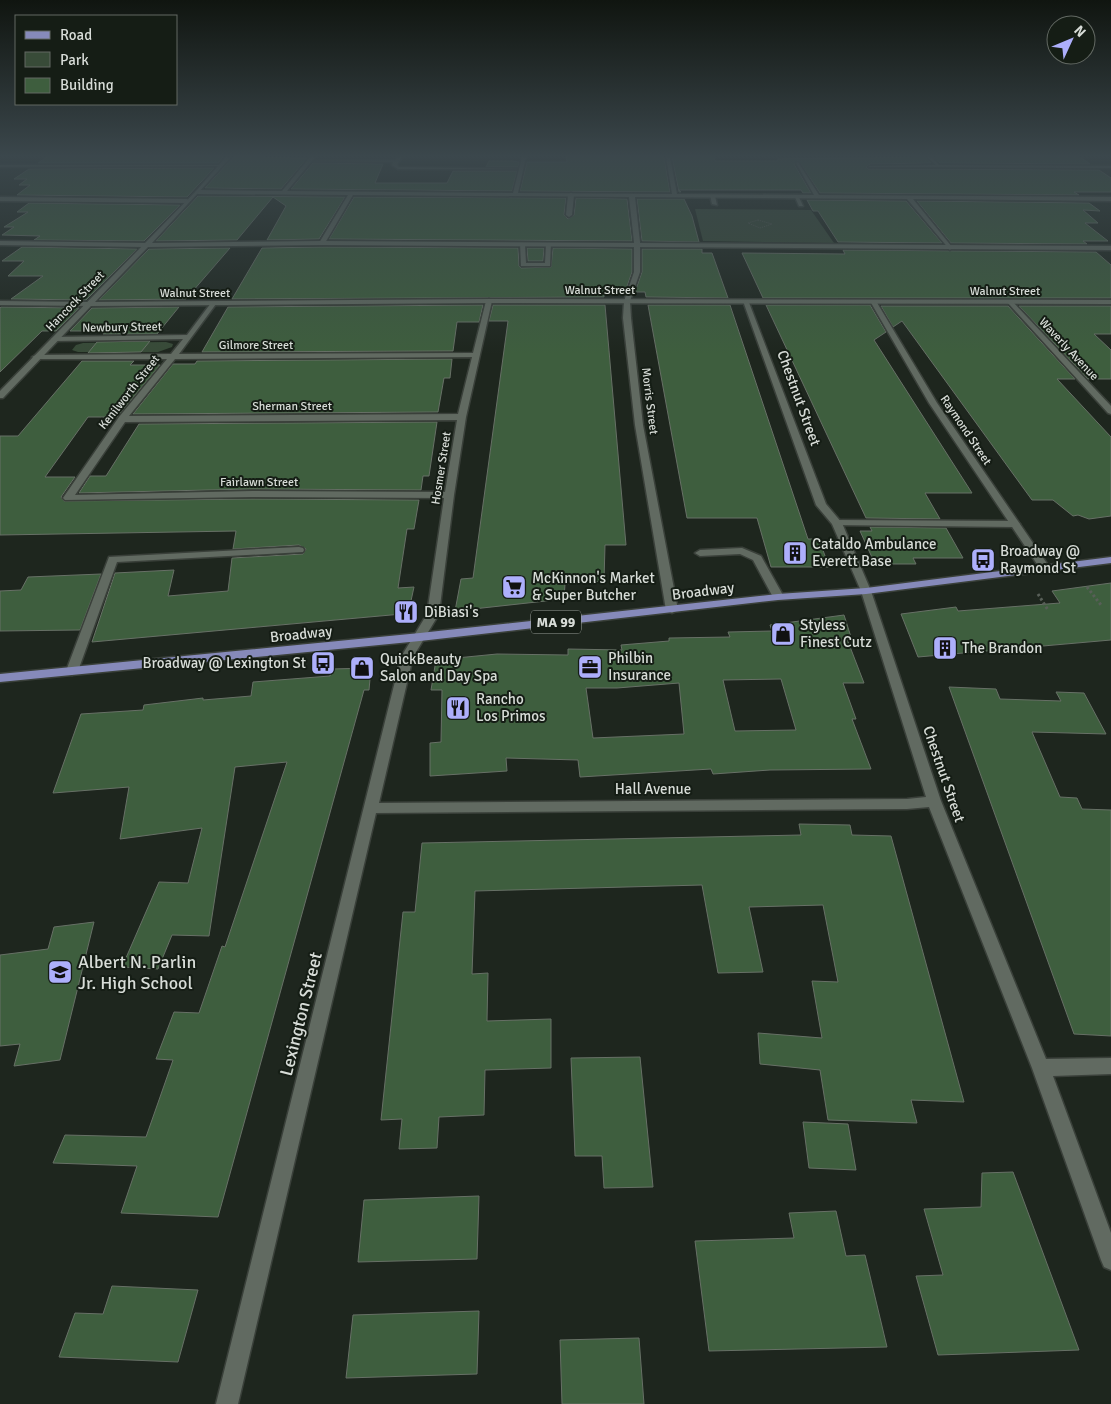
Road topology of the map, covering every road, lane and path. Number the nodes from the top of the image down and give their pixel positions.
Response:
1 (166, 223) edge
2 (334, 223) edge
3 (634, 223) edge
4 (752, 223) edge
5 (767, 223) edge
6 (929, 223) edge
7 (0, 243) edge
8 (322, 243) junction
9 (522, 244) junction
10 (549, 244) junction
11 (145, 245) junction
12 (636, 246) junction
13 (950, 248) junction
14 (1111, 248) edge
15 (489, 301) junction
16 (627, 301) junction
17 (746, 302) junction
18 (873, 302) junction
19 (1010, 302) junction
20 (1111, 302) edge
21 (0, 303) edge
22 (88, 304) junction
23 (213, 304) junction
24 (189, 337) junction
25 (55, 339) junction
26 (475, 355) junction
27 (173, 356) junction
28 (36, 358) junction
29 (0, 383) edge
30 (12, 383) junction
31 (0, 396) edge
32 (1111, 411) edge
33 (462, 417) junction
34 (122, 419) junction
35 (449, 495) junction
36 (68, 498) joint
37 (837, 523) junction
38 (1015, 524) junction
39 (299, 550) dead end
40 (700, 552) dead end
41 (1111, 560) edge
42 (1045, 568) junction
43 (1087, 587) dead end
44 (866, 591) junction
45 (1038, 594) dead end
46 (778, 597) junction
47 (1100, 605) dead end
48 (672, 610) junction
49 (1048, 610) dead end
50 (420, 637) junction
51 (72, 671) junction
52 (0, 678) edge
53 (934, 801) junction
54 (372, 808) junction
55 (1111, 1066) edge
56 (1042, 1068) junction
57 (1111, 1260) edge
58 (227, 1404) edge

1 - 11 street, Hancock Street
2 - 8 street
3 - 12 street, Morris Street
4 - 5 path
6 - 13 street
7 - 11 street
8 - 9 street
8 - 11 street
9 - 10 street
9 - 10 street
10 - 12 street
11 - 22 street, Hancock Street
12 - 13 street
12 - 16 street, Morris Street
13 - 14 street
15 - 16 street, Walnut Street
15 - 23 street, Walnut Street
15 - 26 street, Hosmer Street
16 - 17 street, Walnut Street
16 - 48 street, Morris Street
17 - 18 street, Walnut Street
17 - 37 street, Chestnut Street
18 - 19 street, Walnut Street
18 - 38 street, Raymond Street
19 - 20 street, Walnut Street
19 - 32 street, Waverly Avenue
21 - 22 street, Walnut Street
22 - 23 street, Walnut Street
22 - 25 street, Hancock Street
23 - 24 street, Kenilworth Street
24 - 25 street, Newbury Street
24 - 27 street, Kenilworth Street
25 - 28 street, Hancock Street
26 - 27 street, Gilmore Street
26 - 33 street, Hosmer Street
27 - 28 street, Gilmore Street
27 - 34 street, Kenilworth Street
28 - 30 street, Hancock Street
29 - 30 street
30 - 31 street, Hancock Street
33 - 34 street, Sherman Street
33 - 35 street, Hosmer Street
34 - 36 street, Kenilworth Street
35 - 36 street, Fairlawn Street
35 - 50 street, Hosmer Street
37 - 38 street
37 - 44 street, Chestnut Street
38 - 42 street, Raymond Street
39 - 51 street
40 - 46 street
41 - 42 main road, Broadway / MA 99
42 - 44 main road, Broadway / MA 99
43 - 47 path
44 - 46 main road, Broadway / MA 99
44 - 53 street, Chestnut Street
45 - 49 path
46 - 48 main road, Broadway / MA 99
48 - 50 main road, Broadway / MA 99
50 - 51 main road, Broadway / MA 99
50 - 54 street, Lexington Street
51 - 52 main road, Broadway / MA 99
53 - 54 street, Hall Avenue
53 - 56 street, Chestnut Street
54 - 58 street, Lexington Street
55 - 56 street
56 - 57 street, Chestnut Street

